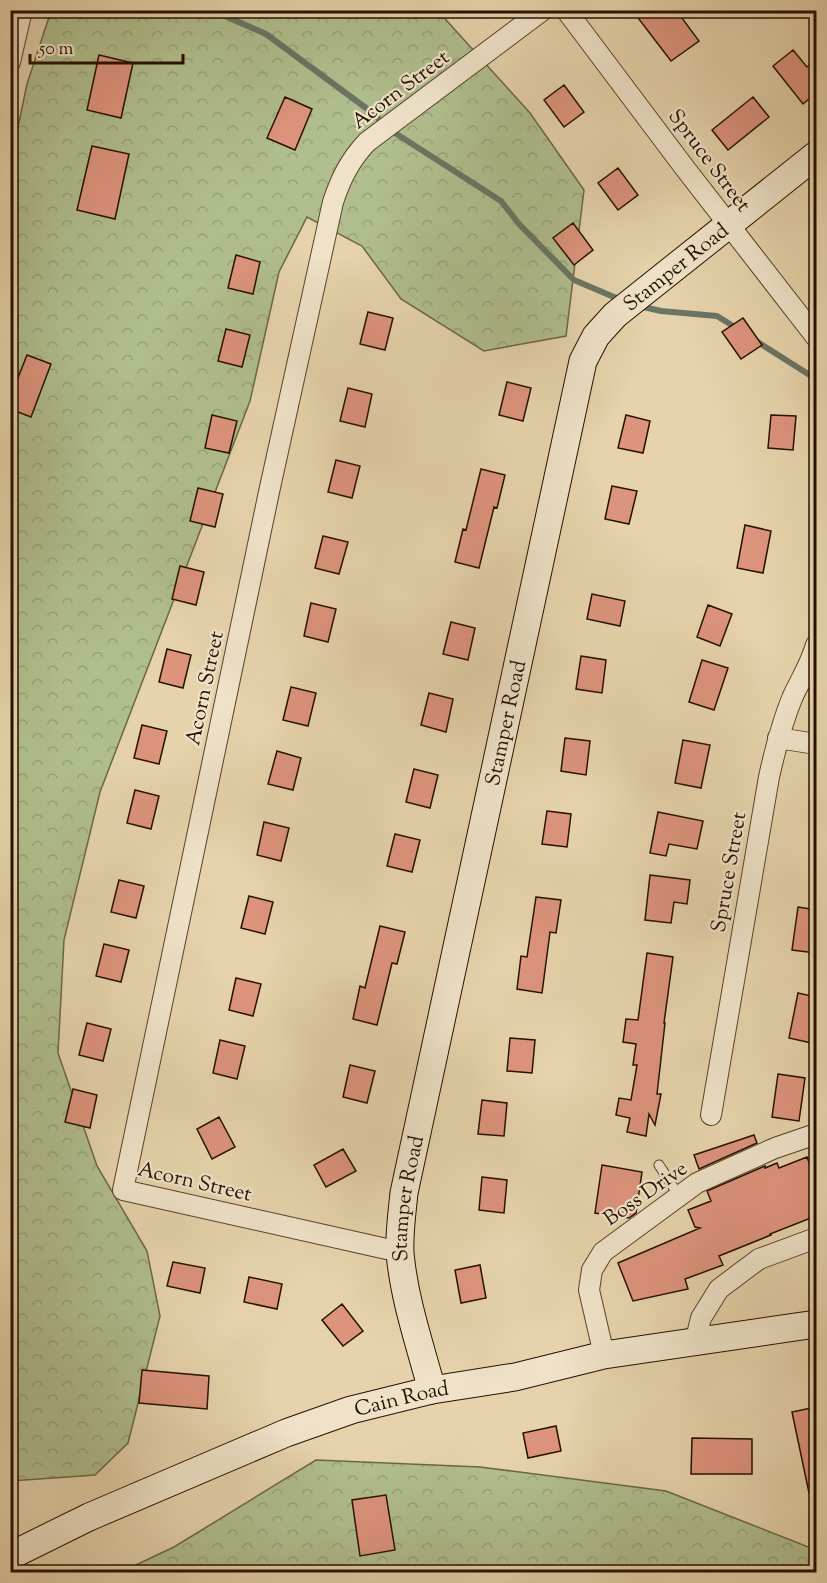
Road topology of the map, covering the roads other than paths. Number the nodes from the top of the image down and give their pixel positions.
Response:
1 (22, 10) edge
2 (543, 10) edge
3 (566, 10) edge
4 (10, 62) edge
5 (816, 155) edge
6 (729, 225) junction
7 (816, 337) edge
8 (816, 645) edge
9 (778, 738) junction
10 (816, 744) edge
11 (711, 1115) dead end
12 (816, 1134) edge
13 (659, 1165) dead end
14 (679, 1196) junction
15 (816, 1238) edge
16 (400, 1252) junction
17 (816, 1323) edge
18 (695, 1343) junction
19 (604, 1355) junction
20 (432, 1390) junction
21 (10, 1556) edge

1 - 4 street
2 - 16 street, Acorn Street
3 - 6 street, Spruce Street
5 - 6 street, Stamper Road
6 - 7 street, Spruce Street
6 - 16 street, Stamper Road
8 - 9 street, Spruce Street
9 - 10 street
9 - 11 street, Spruce Street
12 - 14 street, Boss Drive
13 - 14 lane
14 - 19 street, Boss Drive
15 - 18 street
16 - 20 street, Stamper Road
17 - 18 street, Cain Road
18 - 19 street, Cain Road
19 - 20 street, Cain Road
20 - 21 street, Cain Road

